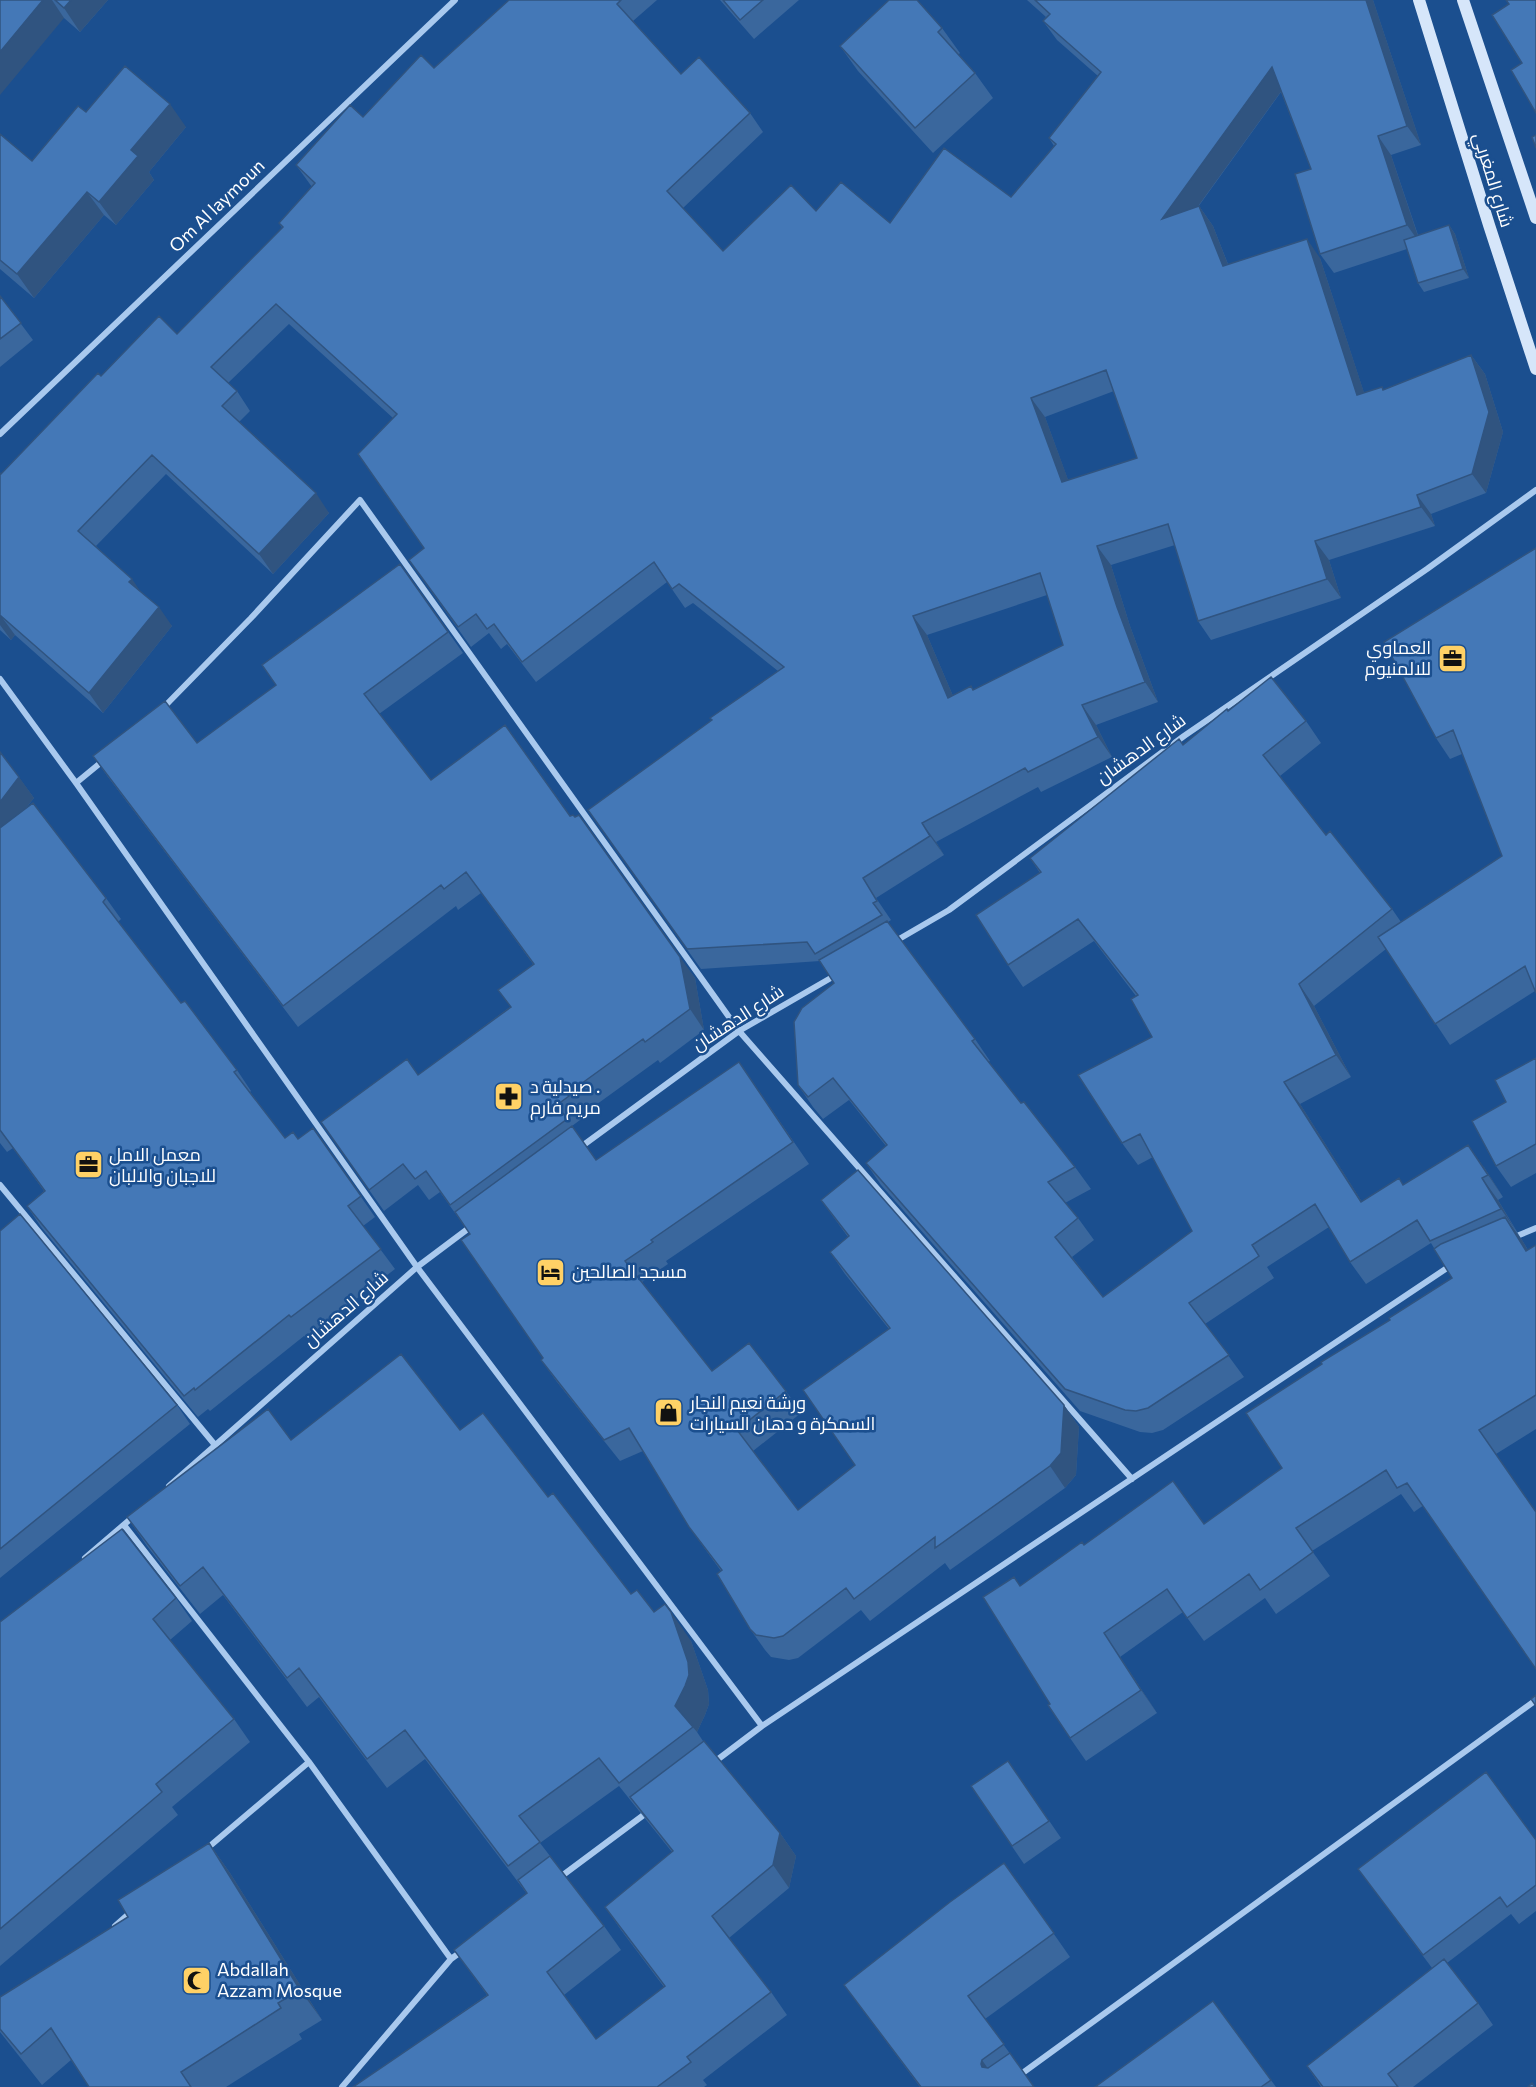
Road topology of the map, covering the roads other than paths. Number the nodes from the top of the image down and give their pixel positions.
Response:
1 (454, 0) edge
2 (1419, 0) edge
3 (1463, 0) edge
4 (1536, 218) edge
5 (1536, 369) edge
6 (0, 434) edge
7 (1536, 490) edge
8 (0, 679) edge
9 (159, 712) edge
10 (109, 756) edge
11 (76, 783) junction
12 (888, 945) edge
13 (847, 969) edge
14 (739, 1031) junction
15 (568, 1156) edge
16 (0, 1185) edge
17 (483, 1218) edge
18 (1536, 1228) edge
19 (1506, 1241) edge
20 (1465, 1259) edge
21 (417, 1267) junction
22 (215, 1444) junction
23 (1132, 1479) junction
24 (166, 1488) edge
25 (141, 1510) edge
26 (124, 1525) junction
27 (80, 1562) edge
28 (1536, 1700) edge
29 (762, 1726) junction
30 (309, 1762) junction
31 (705, 1769) edge
32 (658, 1804) edge
33 (200, 1854) edge
34 (555, 1882) edge
35 (136, 1908) edge
36 (109, 1931) edge
37 (470, 1945) edge
38 (451, 1959) junction
39 (1012, 2080) edge
40 (343, 2087) edge

1 - 6 street, Om Al laymoun
2 - 5 main road, شارع المغربي
3 - 4 main road, شارع المغربي
7 - 12 street, شارع الدهشان
8 - 11 street
9 - 14 street
10 - 11 street
11 - 21 street
13 - 14 street, شارع الدهشان
14 - 15 street, شارع الدهشان
14 - 23 street
16 - 22 street
17 - 21 street, شارع الدهشان
18 - 19 street
20 - 23 street
21 - 22 street, شارع الدهشان
21 - 29 street
22 - 24 street, شارع الدهشان
23 - 29 street
25 - 26 street
26 - 27 street
26 - 30 street
28 - 39 street
29 - 31 street
30 - 33 street
30 - 38 street
32 - 34 street
35 - 36 street
37 - 38 street
38 - 40 street

